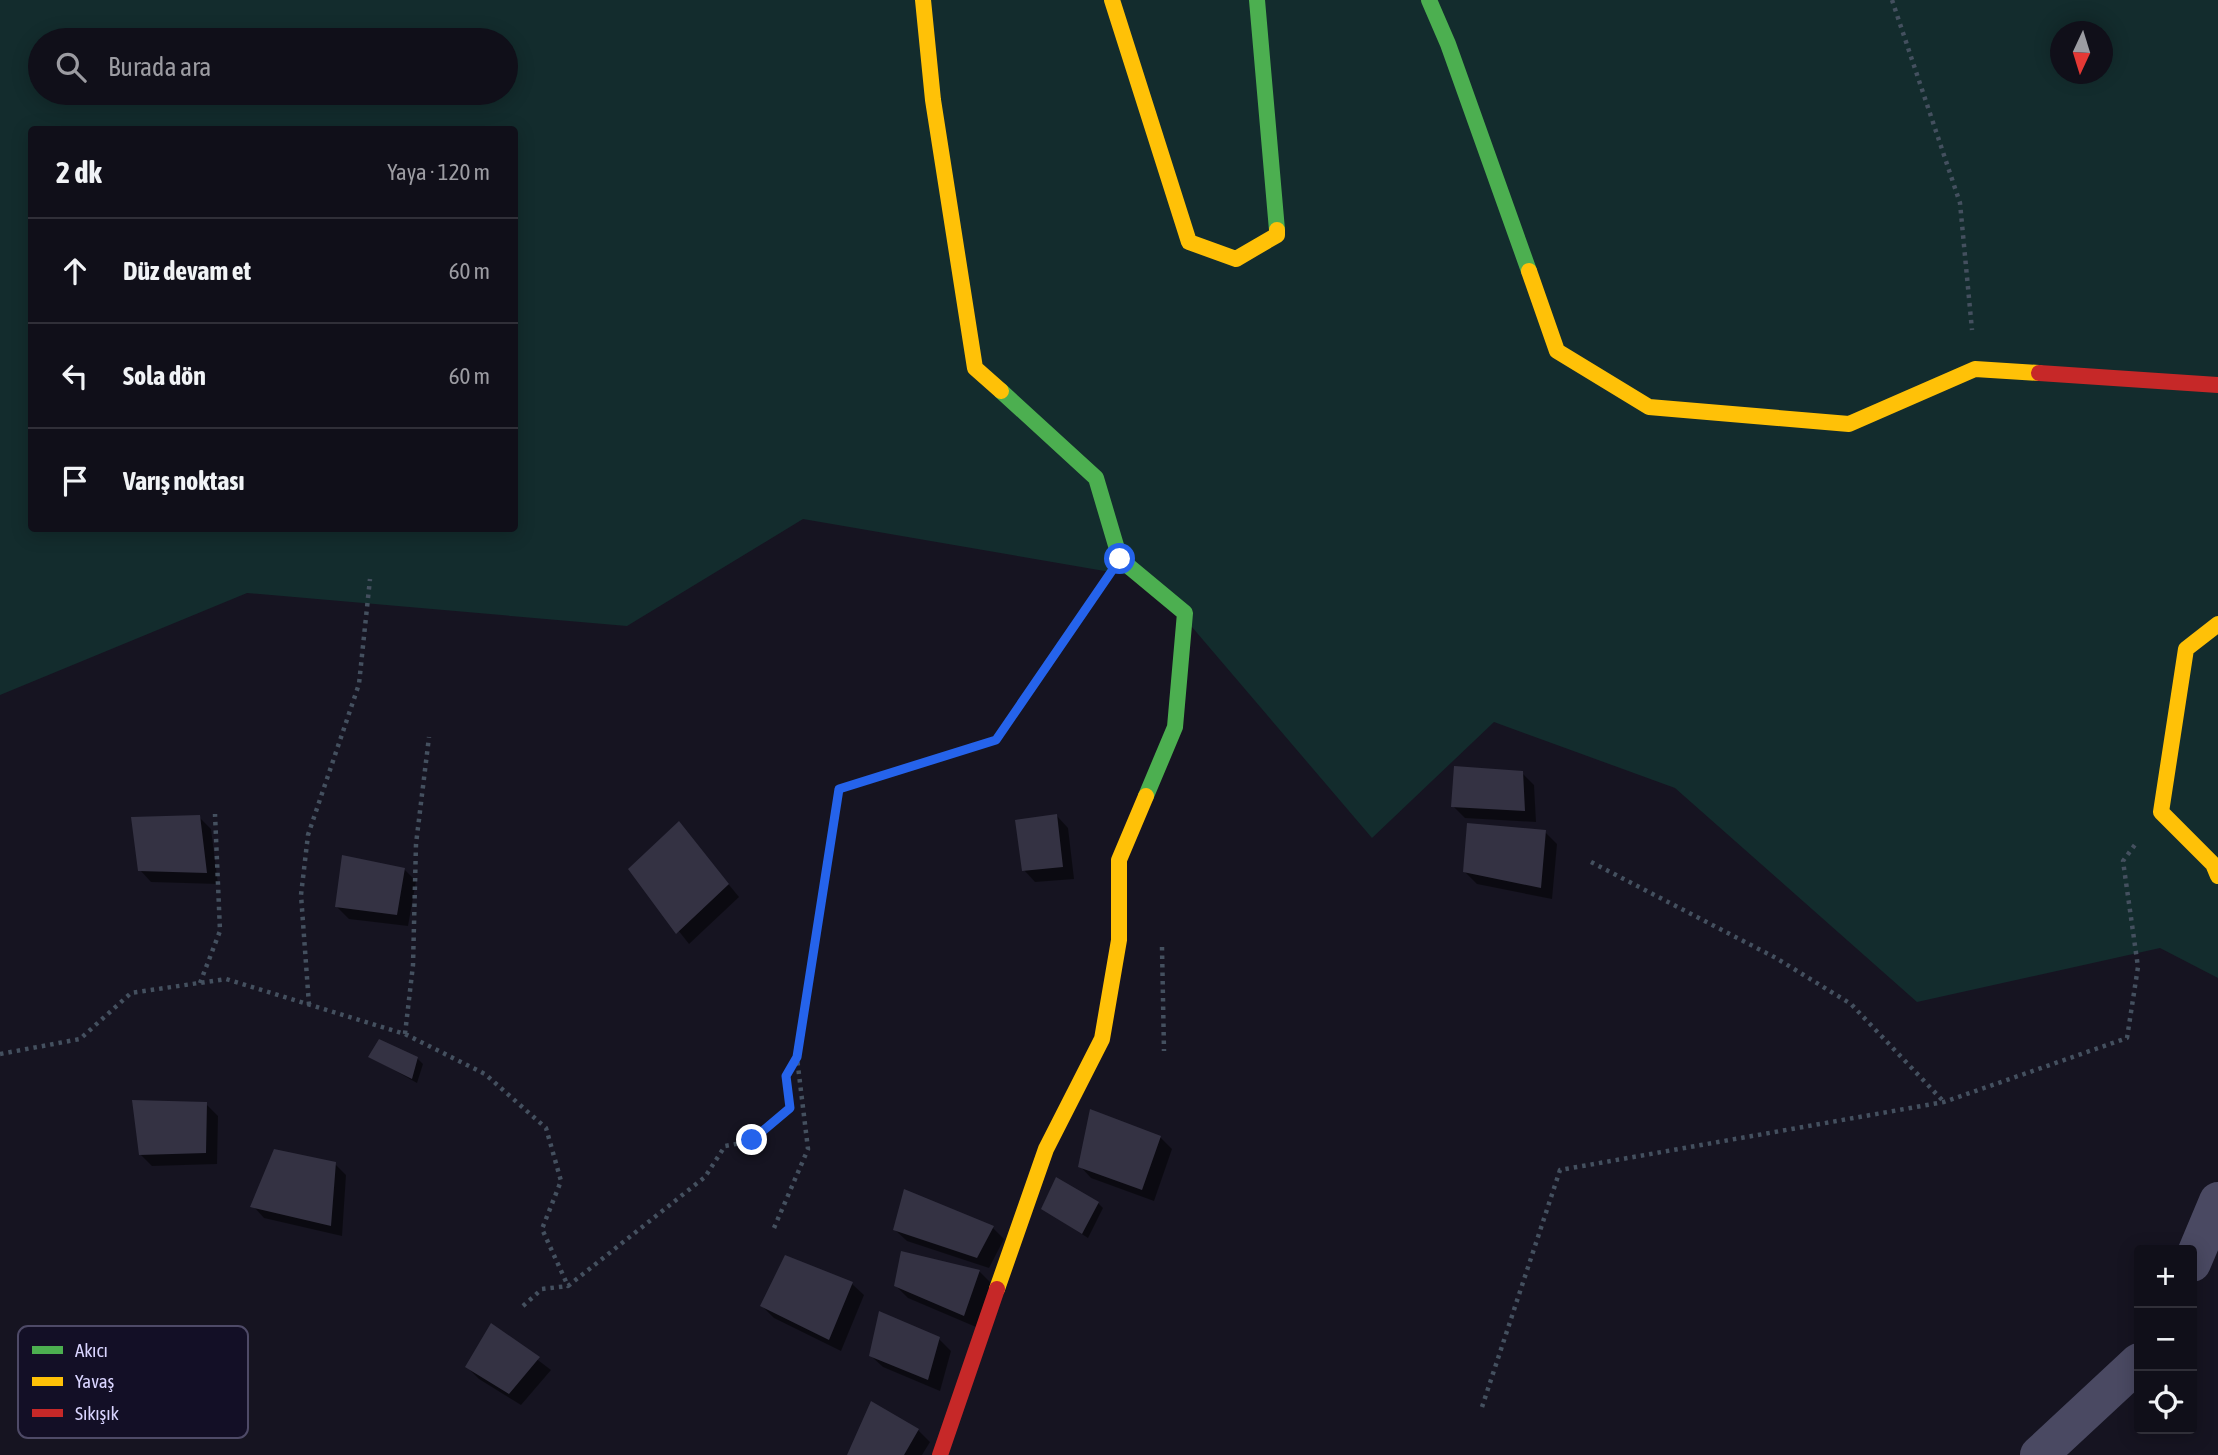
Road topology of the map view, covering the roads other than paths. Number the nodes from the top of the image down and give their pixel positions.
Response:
1 (923, 0) edge
2 (1112, 0) edge
3 (1256, 0) edge
4 (1429, 0) edge
5 (2218, 385) edge
6 (2218, 624) edge
7 (2218, 876) edge
8 (2218, 1201) edge
9 (2197, 1251) edge
10 (2134, 1367) edge
11 (940, 1455) edge
12 (2039, 1455) edge

1 - 11 street
2 - 3 street
4 - 5 street
6 - 7 street
8 - 9 street
10 - 12 street

